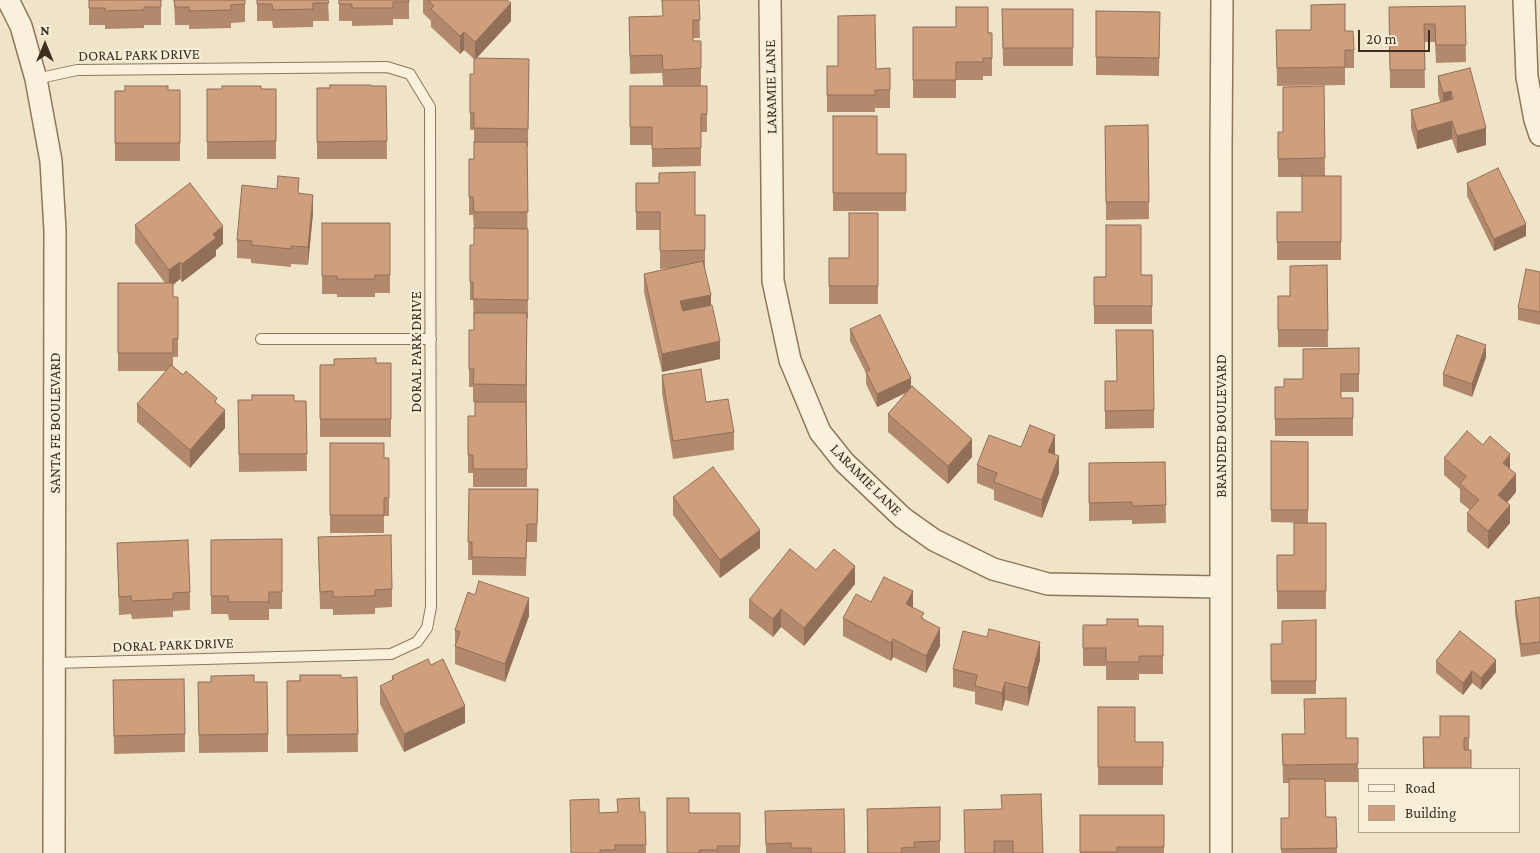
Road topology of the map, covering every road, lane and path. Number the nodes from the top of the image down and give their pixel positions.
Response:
1 (8, 0) edge
2 (770, 0) edge
3 (1222, 0) edge
4 (1524, 0) edge
5 (36, 79) junction
6 (1540, 135) edge
7 (261, 339) dead end
8 (431, 339) junction
9 (1221, 587) junction
10 (54, 663) junction
11 (54, 853) edge
12 (1221, 853) edge

1 - 5 street, SANTA FE BOULEVARD
2 - 9 street, LARAMIE LANE
3 - 9 street, BRANDED BOULEVARD
4 - 6 street
5 - 8 lane, DORAL PARK DRIVE
5 - 10 street, SANTA FE BOULEVARD
7 - 8 lane
8 - 10 lane, DORAL PARK DRIVE
9 - 12 street, BRANDED BOULEVARD
10 - 11 street, SANTA FE BOULEVARD

